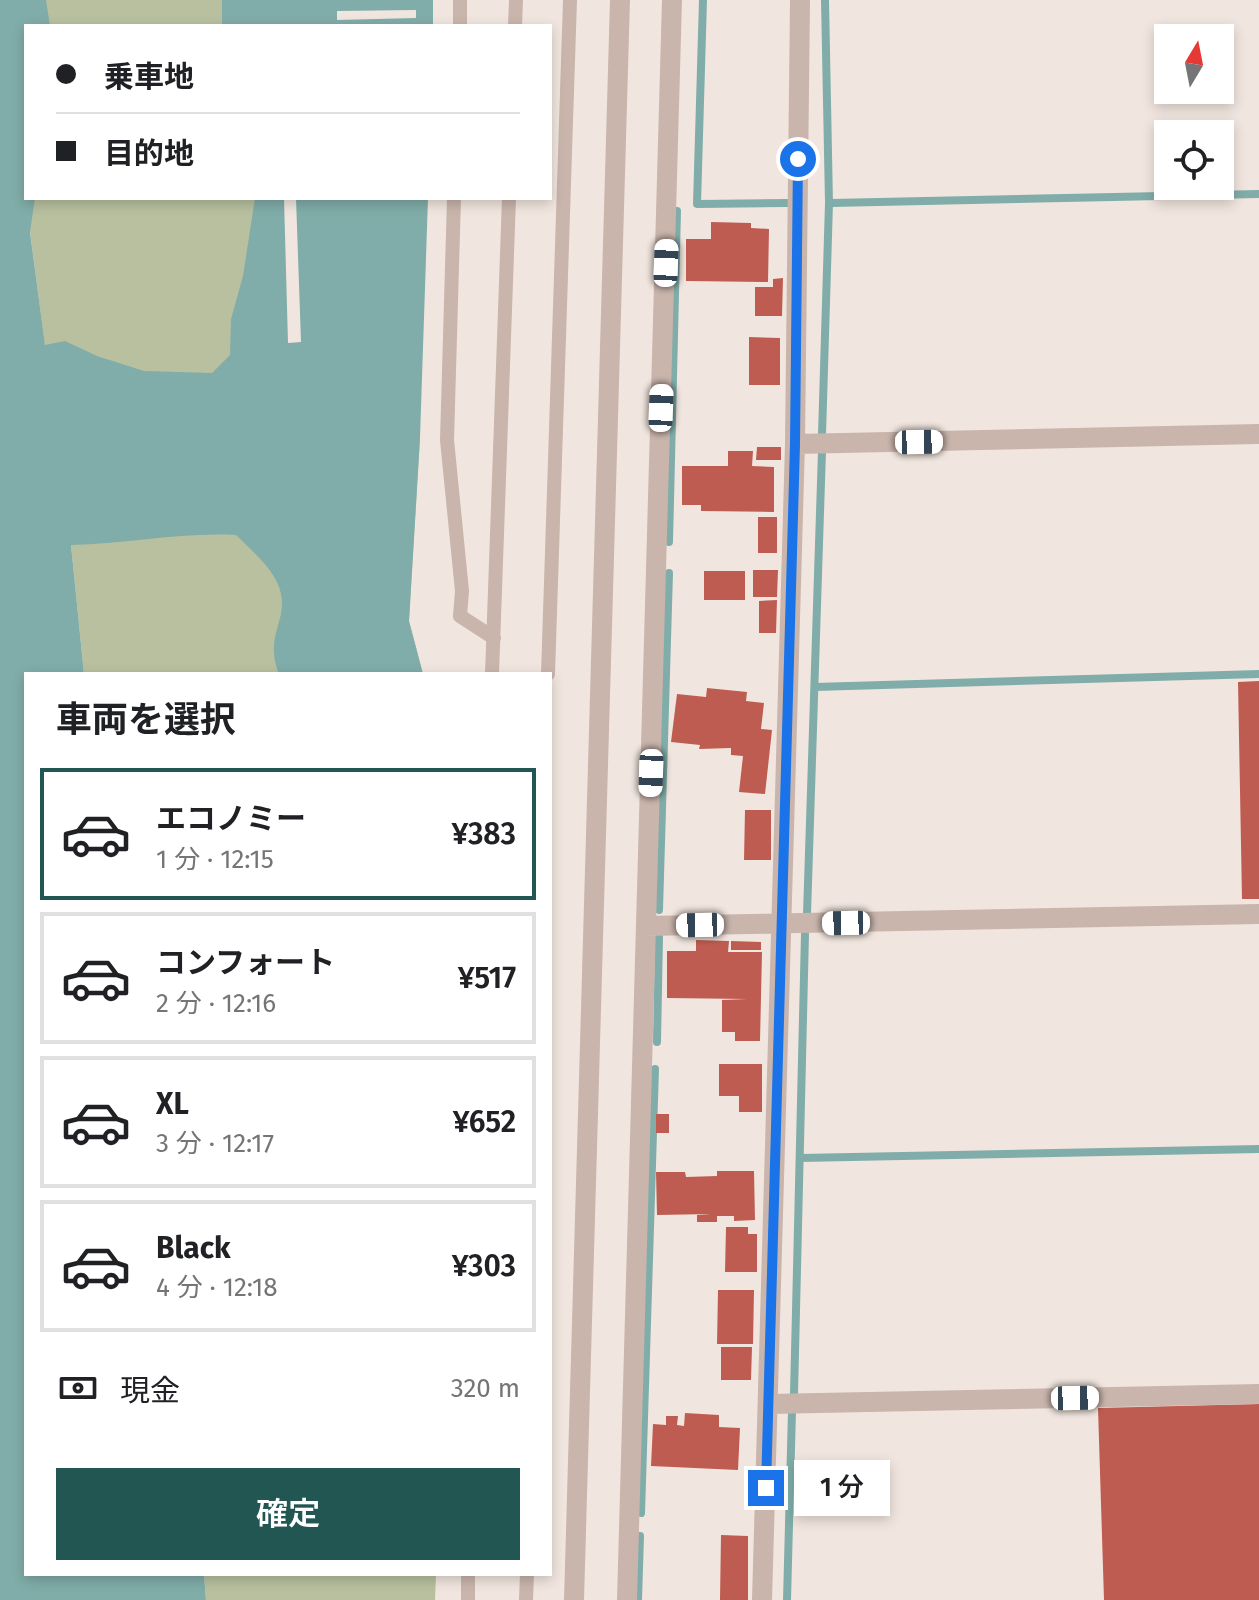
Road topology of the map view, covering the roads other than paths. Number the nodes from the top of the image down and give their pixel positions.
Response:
1 (460, 0) edge
2 (516, 0) edge
3 (570, 0) edge
4 (620, 0) edge
5 (672, 0) edge
6 (800, 0) edge
7 (460, 24) edge
8 (515, 24) edge
9 (454, 200) edge
10 (509, 200) edge
11 (1259, 434) edge
12 (795, 444) junction
13 (494, 638) junction
14 (492, 672) edge
15 (548, 672) edge
16 (1259, 914) edge
17 (782, 924) junction
18 (646, 926) junction
19 (1259, 1394) edge
20 (769, 1404) junction
21 (468, 1576) edge
22 (527, 1576) edge
23 (468, 1600) edge
24 (526, 1600) edge
25 (574, 1600) edge
26 (627, 1600) edge
27 (762, 1600) edge

1 - 7 lane
2 - 8 lane
3 - 15 lane
4 - 25 street
5 - 18 street
6 - 12 street
9 - 13 lane
10 - 13 lane
11 - 12 street
12 - 17 street
13 - 14 lane
16 - 17 street
17 - 18 street
17 - 20 street
18 - 26 street
19 - 20 street
20 - 27 street
21 - 23 lane
22 - 24 lane

